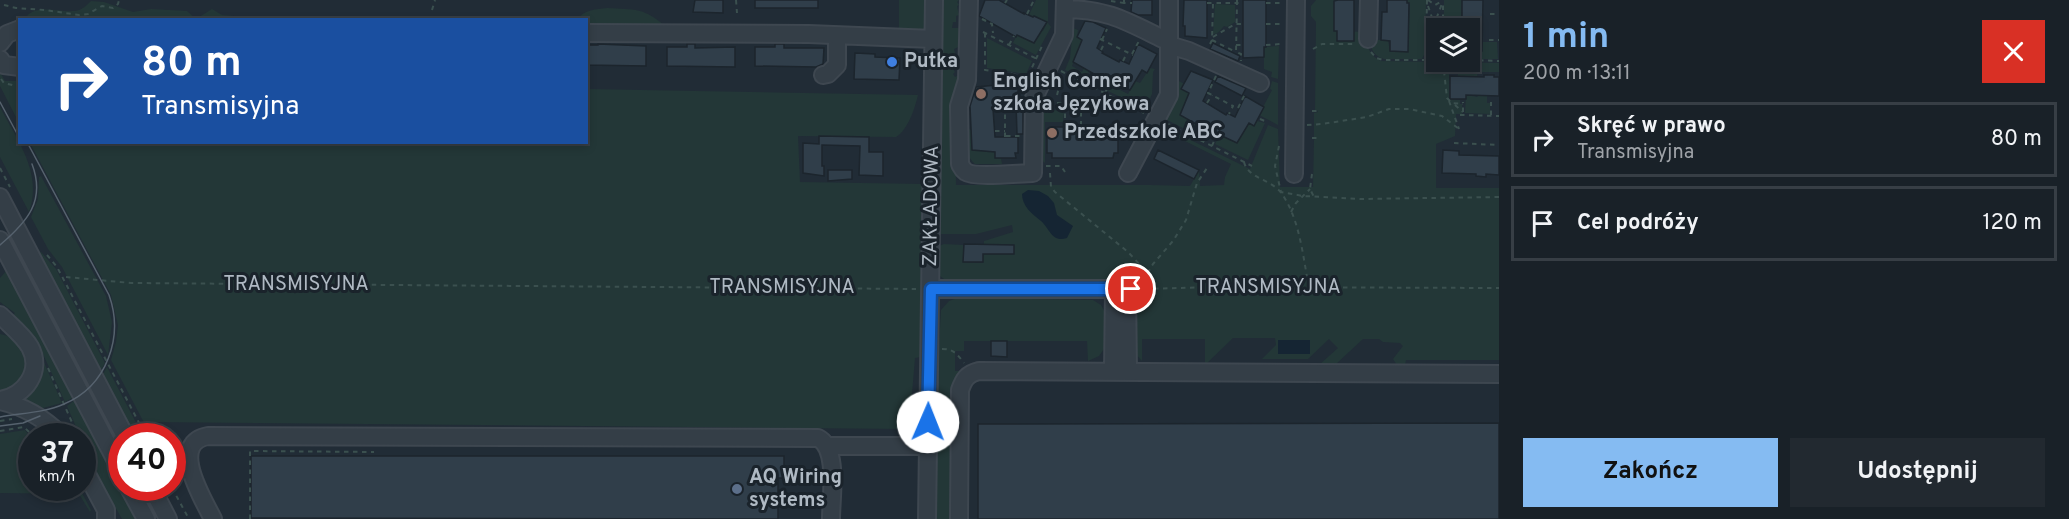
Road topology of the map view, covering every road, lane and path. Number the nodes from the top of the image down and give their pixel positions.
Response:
1 (119, 0) edge
2 (435, 0) edge
3 (736, 0) edge
4 (934, 0) edge
5 (969, 0) edge
6 (1034, 0) edge
7 (1124, 0) edge
8 (1169, 0) edge
9 (1369, 0) edge
10 (1443, 0) edge
11 (1427, 1) edge
12 (1213, 2) edge
13 (1237, 2) edge
14 (1288, 2) edge
15 (1132, 3) dead end
16 (1207, 3) dead end
17 (1243, 3) dead end
18 (1266, 3) dead end
19 (4, 5) dead end
20 (1065, 5) edge
21 (432, 10) dead end
22 (737, 13) dead end
23 (1027, 14) dead end
24 (1490, 14) dead end
25 (1499, 14) edge
26 (1427, 18) edge
27 (1433, 18) edge
28 (1437, 18) edge
29 (1443, 18) edge
30 (974, 21) junction
31 (1207, 24) dead end
32 (1213, 24) junction
33 (1237, 24) junction
34 (1242, 24) dead end
35 (1266, 24) dead end
36 (1281, 24) dead end
37 (996, 27) dead end
38 (18, 30) edge
39 (588, 33) edge
40 (986, 33) junction
41 (992, 35) junction
42 (837, 36) junction
43 (1014, 36) dead end
44 (933, 39) junction
45 (1100, 39) dead end
46 (1213, 39) junction
47 (1368, 39) junction
48 (1499, 39) edge
49 (1047, 40) dead end
50 (1490, 40) dead end
51 (1105, 42) junction
52 (1166, 42) junction
53 (0, 43) edge
54 (1281, 44) dead end
55 (1009, 45) junction
56 (1236, 45) junction
57 (1243, 45) dead end
58 (1266, 45) dead end
59 (1314, 49) dead end
60 (1101, 50) dead end
61 (1236, 52) junction
62 (1127, 53) junction
63 (1426, 54) edge
64 (1132, 55) dead end
65 (1203, 57) junction
66 (0, 58) edge
67 (1423, 58) dead end
68 (1426, 60) edge
69 (1480, 60) edge
70 (1123, 61) dead end
71 (1499, 61) edge
72 (1042, 62) junction
73 (1221, 66) junction
74 (18, 67) edge
75 (999, 72) junction
76 (1445, 72) edge
77 (1092, 74) dead end
78 (823, 75) dead end
79 (0, 77) edge
80 (999, 79) dead end
81 (1251, 79) junction
82 (1110, 83) dead end
83 (1088, 84) junction
84 (18, 86) edge
85 (1105, 93) junction
86 (1209, 94) junction
87 (1449, 100) junction
88 (1005, 101) dead end
89 (1491, 102) dead end
90 (1207, 103) dead end
91 (1453, 103) junction
92 (1043, 104) dead end
93 (1065, 104) junction
94 (995, 106) dead end
95 (1005, 106) junction
96 (1084, 106) dead end
97 (1233, 106) junction
98 (1312, 111) dead end
99 (1318, 111) dead end
100 (1081, 112) junction
101 (1229, 114) dead end
102 (1462, 114) junction
103 (1491, 115) junction
104 (1499, 116) edge
105 (1157, 119) junction
106 (1260, 119) dead end
107 (1267, 122) dead end
108 (1295, 125) junction
109 (1065, 127) dead end
110 (1081, 127) dead end
111 (1198, 127) dead end
112 (994, 131) dead end
113 (1005, 131) junction
114 (1216, 136) dead end
115 (1005, 137) dead end
116 (1194, 137) junction
117 (1312, 138) dead end
118 (1317, 138) dead end
119 (1455, 145) dead end
120 (1484, 145) junction
121 (1499, 145) edge
122 (1212, 146) junction
123 (1279, 146) dead end
124 (1484, 150) dead end
125 (1033, 155) junction
126 (1244, 162) junction
127 (1252, 166) dead end
128 (0, 168) edge
129 (1207, 168) dead end
130 (1050, 172) dead end
131 (1065, 172) dead end
132 (1128, 172) dead end
133 (1294, 174) dead end
134 (1312, 174) dead end
135 (1310, 189) junction
136 (1281, 192) junction
137 (5, 193) edge
138 (1303, 196) junction
139 (1499, 196) edge
140 (1314, 197) junction
141 (1291, 212) junction
142 (8, 221) edge
143 (0, 235) edge
144 (0, 240) edge
145 (44, 251) dead end
146 (1146, 276) junction
147 (66, 277) dead end
148 (1309, 288) junction
149 (1499, 288) edge
150 (931, 289) junction
151 (1128, 289) junction
152 (3, 321) edge
153 (937, 346) dead end
154 (969, 369) dead end
155 (1120, 372) junction
156 (1499, 374) edge
157 (0, 400) edge
158 (46, 423) edge
159 (118, 423) edge
160 (139, 423) edge
161 (18, 428) edge
162 (0, 431) edge
163 (108, 445) edge
164 (828, 446) junction
165 (928, 446) junction
166 (381, 452) dead end
167 (96, 491) edge
168 (136, 501) edge
169 (159, 501) edge
170 (179, 501) edge
171 (106, 519) edge
172 (146, 519) edge
173 (168, 519) edge
174 (189, 519) edge
175 (213, 519) edge
176 (250, 519) edge
177 (831, 519) edge
178 (927, 519) edge
179 (959, 519) edge

1 - 19 path
2 - 21 path
3 - 22 path
4 - 44 street, ZAKŁADOWA
5 - 30 street
6 - 23 path
7 - 15 path
8 - 52 street
9 - 47 street
10 - 11 path
10 - 28 path
10 - 29 path
11 - 26 path
11 - 27 path
12 - 13 path
12 - 16 path
12 - 32 path
13 - 17 path
13 - 33 path
14 - 18 path
14 - 108 street
20 - 52 street
20 - 72 street
24 - 25 path
30 - 40 path
30 - 41 path
30 - 125 street
31 - 32 path
32 - 46 path
33 - 34 path
33 - 46 path
33 - 56 path
35 - 36 path
37 - 41 path
38 - 53 street
39 - 42 street
40 - 41 path
40 - 75 path
41 - 55 path
42 - 44 street
42 - 78 street
43 - 55 path
44 - 150 street, ZAKŁADOWA
45 - 51 path
46 - 61 path
46 - 65 path
47 - 59 path
47 - 68 path
48 - 50 path
49 - 72 path
51 - 60 path
51 - 62 path
52 - 65 street
52 - 105 street
54 - 58 path
55 - 72 path
56 - 57 path
56 - 61 path
61 - 81 path
62 - 64 path
62 - 70 path
63 - 67 path
65 - 73 street
66 - 74 street
69 - 71 path
72 - 75 path
72 - 83 path
72 - 125 street
73 - 81 street
73 - 86 path
75 - 80 path
76 - 87 path
77 - 83 path
79 - 84 path
81 - 97 path
82 - 85 path
83 - 85 path
85 - 105 path
86 - 90 path
86 - 97 path
87 - 91 path
87 - 108 path
88 - 95 path
89 - 103 path
91 - 102 path
91 - 102 path
92 - 93 path
93 - 100 path
93 - 109 path
94 - 95 path
95 - 113 path
96 - 100 path
97 - 101 path
98 - 99 path
100 - 110 path
102 - 103 path
103 - 104 path
105 - 116 path
105 - 132 street
106 - 107 path
108 - 133 street
111 - 116 path
112 - 113 path
113 - 115 path
114 - 122 path
116 - 122 path
117 - 118 path
119 - 120 path
120 - 121 path
120 - 124 path
122 - 126 path
123 - 136 path
125 - 131 path
126 - 127 path
126 - 136 path
128 - 137 path
129 - 146 path
130 - 146 path
134 - 135 path
135 - 138 path
135 - 140 path
136 - 138 path
136 - 141 path
137 - 142 street
138 - 140 path
138 - 141 path
139 - 140 path
141 - 148 path
142 - 143 street
142 - 159 street
144 - 163 street
145 - 160 path
146 - 151 path
147 - 150 path, TRANSMISYJNA
148 - 149 path, TRANSMISYJNA
148 - 151 path, TRANSMISYJNA
150 - 151 street
150 - 165 street, ZAKŁADOWA
151 - 155 street
152 - 157 street
153 - 154 path
155 - 156 street
155 - 179 street
157 - 158 street
161 - 162 path
164 - 165 street
164 - 175 street
164 - 177 street
165 - 178 street, ZAKŁADOWA
166 - 176 path
167 - 171 street
168 - 172 street
169 - 173 street
170 - 174 path

